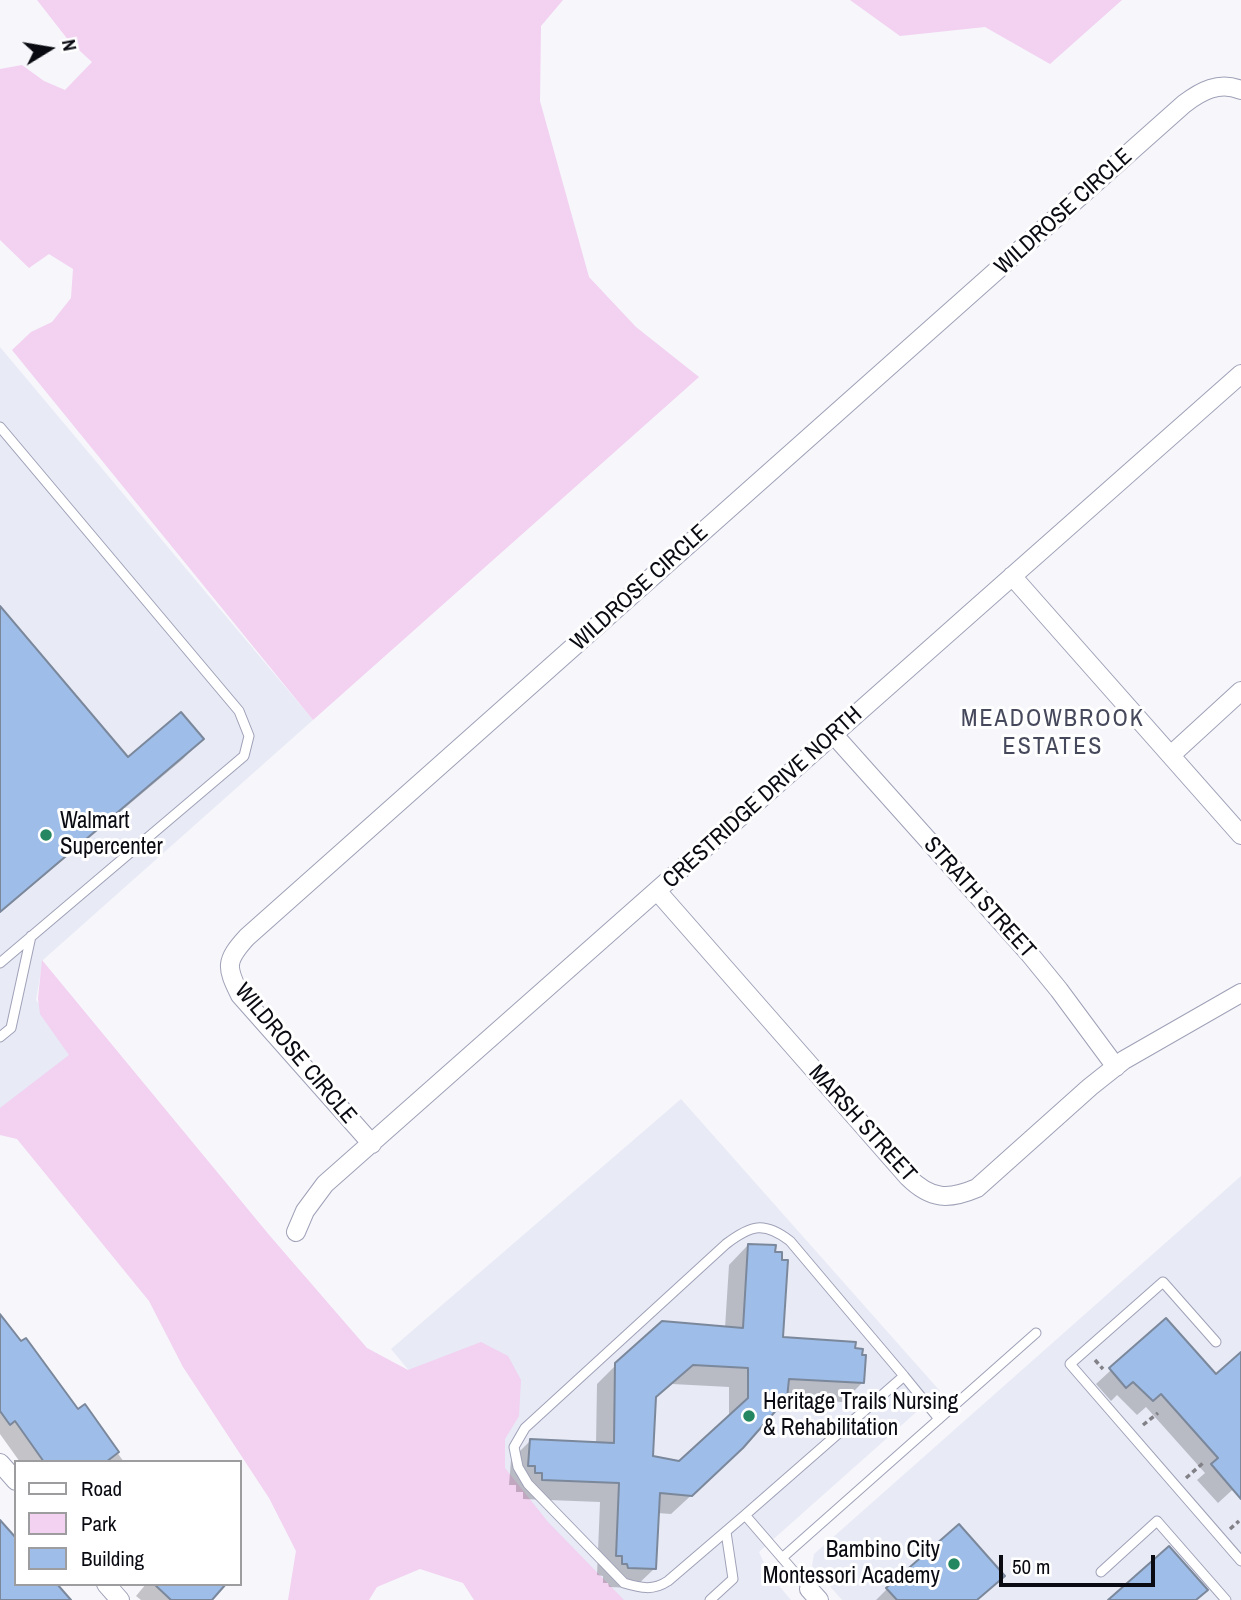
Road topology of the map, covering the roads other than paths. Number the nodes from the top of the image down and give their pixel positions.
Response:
1 (1241, 90) edge
2 (1241, 374) edge
3 (0, 427) edge
4 (1012, 576) junction
5 (1241, 691) edge
6 (834, 735) junction
7 (1171, 755) junction
8 (1241, 835) edge
9 (658, 892) junction
10 (31, 936) junction
11 (0, 963) edge
12 (1241, 993) edge
13 (0, 1037) edge
14 (1116, 1067) junction
15 (372, 1144) junction
16 (296, 1232) dead end
17 (1036, 1333) dead end
18 (1216, 1342) dead end
19 (904, 1376) junction
20 (939, 1419) junction
21 (0, 1463) edge
22 (14, 1479) edge
23 (745, 1515) junction
24 (726, 1532) junction
25 (782, 1558) junction
26 (1241, 1561) edge
27 (1101, 1572) dead end
28 (108, 1586) edge
29 (814, 1595) edge
30 (120, 1600) edge
31 (710, 1600) edge
32 (1226, 1600) edge

1 - 15 street, WILDROSE CIRCLE
2 - 4 street, CRESTRIDGE DRIVE NORTH
3 - 10 lane
4 - 6 street, CRESTRIDGE DRIVE NORTH
4 - 7 street
5 - 7 street
6 - 9 street, CRESTRIDGE DRIVE NORTH
6 - 14 street, STRATH STREET
7 - 8 street
9 - 14 street, MARSH STREET
9 - 15 street, CRESTRIDGE DRIVE NORTH
10 - 11 lane
10 - 13 lane
12 - 14 street, MARSH STREET
15 - 16 street, CRESTRIDGE DRIVE NORTH
17 - 20 lane
18 - 26 lane
19 - 20 lane
19 - 23 lane
19 - 24 lane
20 - 25 lane
21 - 22 street
23 - 24 lane
23 - 25 lane
24 - 31 lane
25 - 29 lane
27 - 32 lane
28 - 30 street

